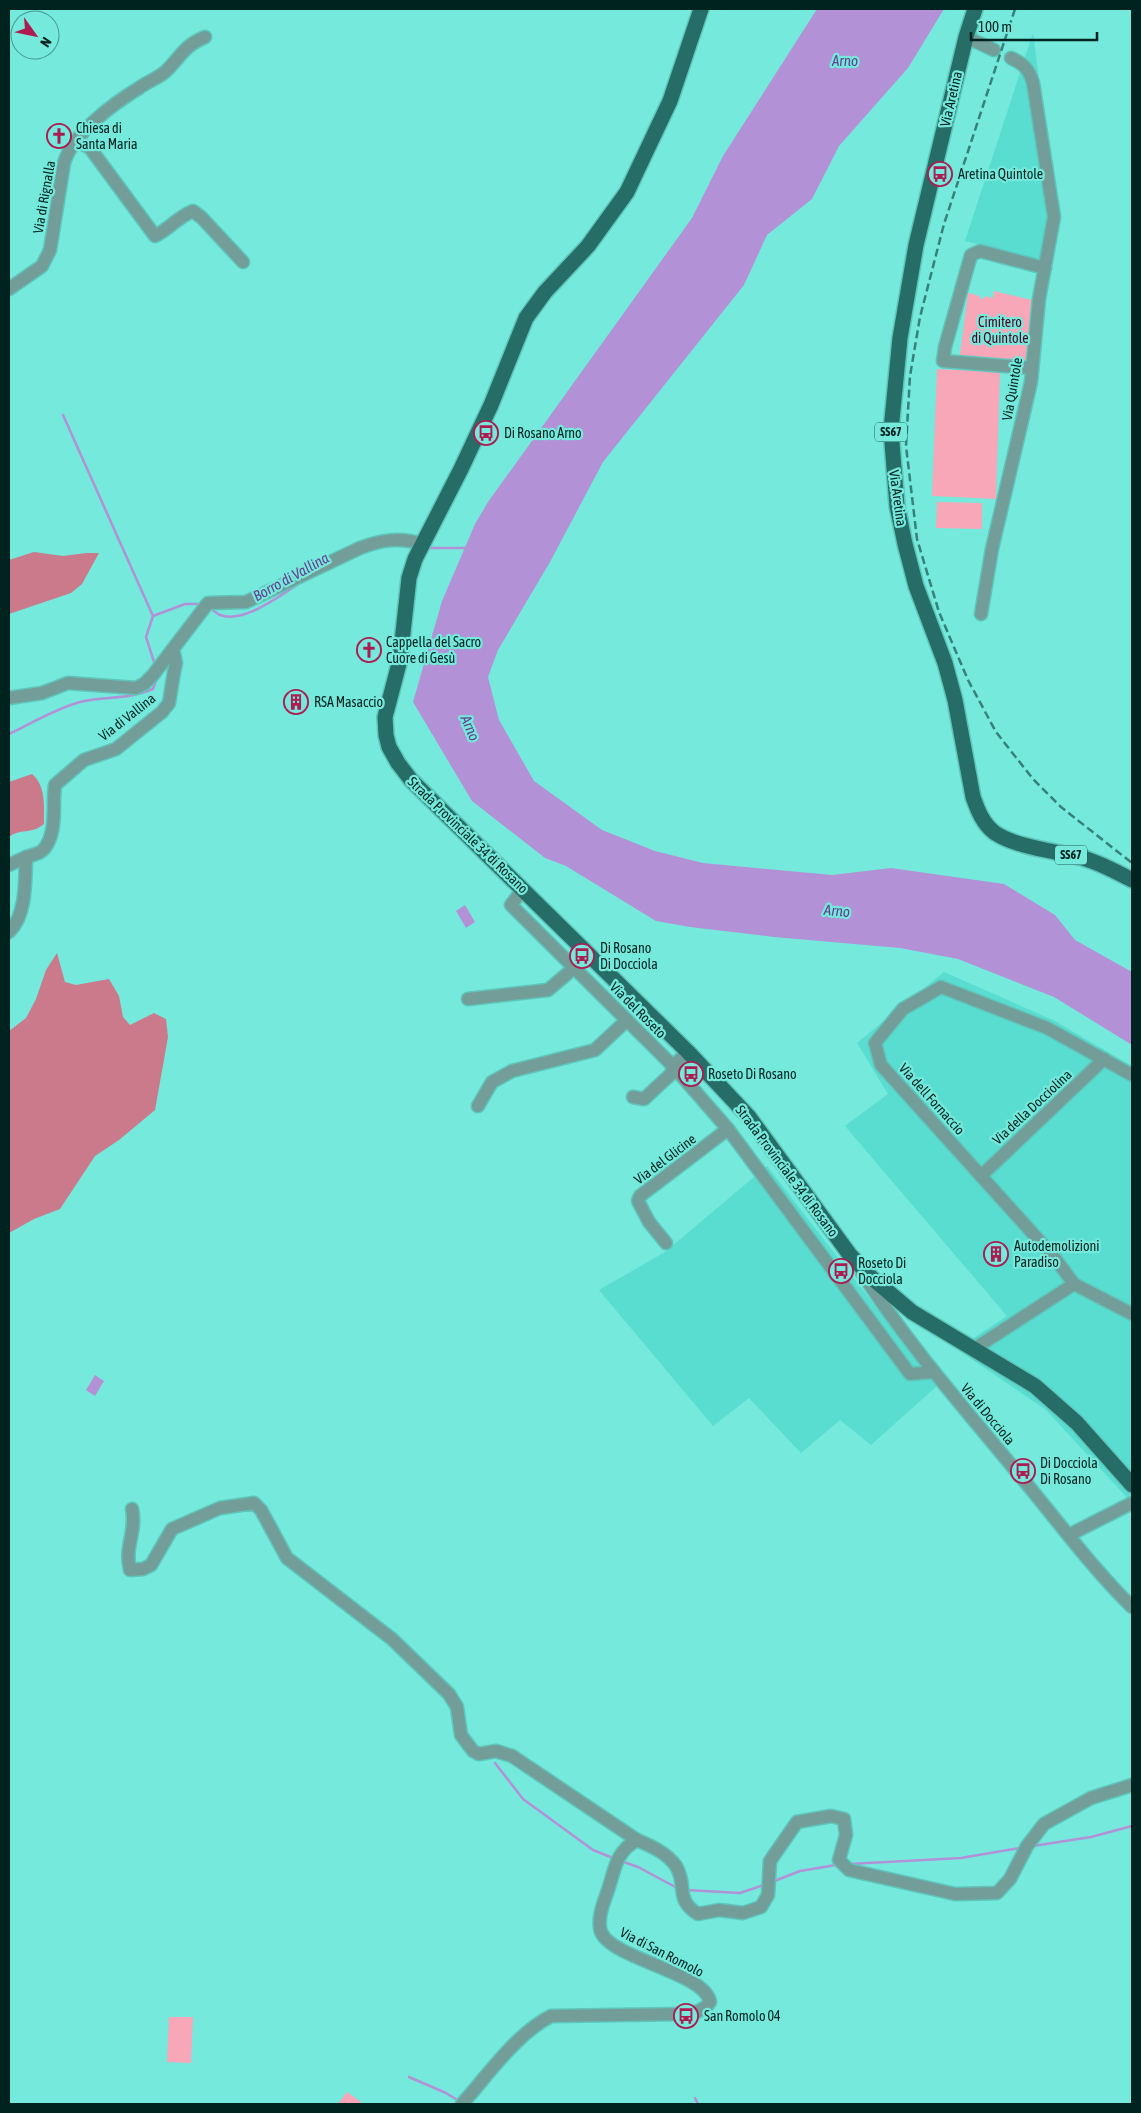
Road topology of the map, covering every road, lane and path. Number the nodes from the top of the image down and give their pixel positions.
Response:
1 (701, 9) edge
2 (975, 9) edge
3 (205, 37) dead end
4 (966, 37) junction
5 (994, 50) dead end
6 (1011, 58) dead end
7 (77, 141) junction
8 (243, 262) dead end
9 (1045, 268) junction
10 (9, 289) edge
11 (1032, 368) junction
12 (421, 546) junction
13 (981, 614) dead end
14 (173, 649) junction
15 (9, 698) edge
16 (26, 857) junction
17 (9, 865) edge
18 (1132, 880) edge
19 (523, 889) junction
20 (9, 932) edge
21 (574, 968) junction
22 (468, 1000) dead end
23 (626, 1020) junction
24 (688, 1052) junction
25 (1104, 1060) junction
26 (673, 1066) junction
27 (1132, 1075) edge
28 (633, 1097) dead end
29 (478, 1106) dead end
30 (728, 1129) junction
31 (981, 1176) junction
32 (666, 1243) dead end
33 (850, 1255) junction
34 (1074, 1284) junction
35 (1132, 1314) edge
36 (974, 1349) junction
37 (933, 1372) junction
38 (1132, 1485) edge
39 (1132, 1503) edge
40 (132, 1509) dead end
41 (1069, 1535) junction
42 (1132, 1607) edge
43 (1132, 1786) edge
44 (637, 1840) junction
45 (462, 2104) edge

1 - 12 main road, Strada Provinciale 34 di Rosano
2 - 4 main road, Via Aretina / SS67
3 - 7 street, Via di Rignalla
4 - 5 street
4 - 18 main road, Via Aretina / SS67
6 - 9 street, Via Quintole
7 - 8 street
7 - 10 street, Via di Rignalla
9 - 11 street, Via Quintole
9 - 11 street
11 - 13 street, Via Quintole
12 - 14 street, Via di Vallina
12 - 19 main road, Strada Provinciale 34 di Rosano
14 - 15 street, Via di Vallina
14 - 16 street, Via di Vallina
16 - 17 street, Via di Vallina
16 - 20 street
19 - 21 street, Via del Roseto
19 - 24 main road, Strada Provinciale 34 di Rosano
21 - 22 street
21 - 23 street, Via del Roseto
23 - 26 street, Via del Roseto
23 - 29 street
24 - 26 street
24 - 33 main road, Strada Provinciale 34 di Rosano
25 - 27 street, Via dell Fornaccio
25 - 31 street, Via della Docciolina
25 - 31 street, Via dell Fornaccio
26 - 28 street
26 - 30 street, Via del Roseto
30 - 32 street, Via del Glicine
30 - 37 street, Via del Roseto
31 - 34 street, Via dell Fornaccio
33 - 36 main road, Strada Provinciale 34 di Rosano
33 - 37 street, Via di Docciola
34 - 35 street
34 - 36 street
36 - 38 main road, Strada Provinciale 34 di Rosano
37 - 41 street, Via di Docciola
39 - 41 street
40 - 44 street
41 - 42 street, Via di Docciola
43 - 44 street
44 - 45 street, Via di San Romolo

